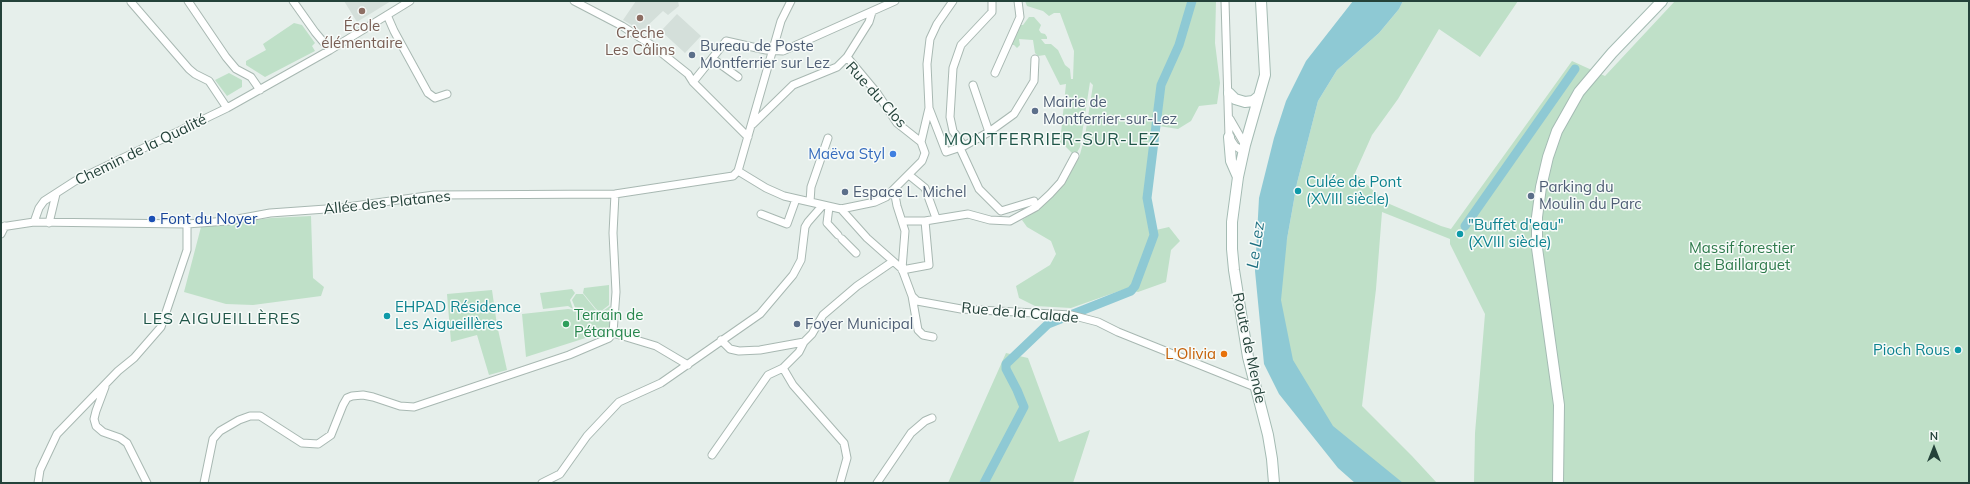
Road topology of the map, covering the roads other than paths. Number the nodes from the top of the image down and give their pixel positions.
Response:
1 (188, 1) edge
2 (293, 1) edge
3 (410, 1) edge
4 (574, 1) edge
5 (791, 1) edge
6 (895, 1) edge
7 (953, 1) edge
8 (992, 1) edge
9 (1018, 1) edge
10 (1225, 1) edge
11 (1261, 1) edge
12 (1662, 1) edge
13 (131, 2) dead end
14 (872, 12) junction
15 (388, 15) junction
16 (330, 50) junction
17 (773, 51) junction
18 (847, 58) junction
19 (713, 59) junction
20 (1035, 59) dead end
21 (995, 72) dead end
22 (738, 77) dead end
23 (693, 82) junction
24 (973, 85) dead end
25 (260, 90) junction
26 (1229, 93) junction
27 (447, 94) dead end
28 (1259, 96) junction
29 (227, 108) junction
30 (929, 108) junction
31 (1230, 119) junction
32 (752, 124) junction
33 (989, 132) junction
34 (748, 137) junction
35 (1229, 137) junction
36 (828, 138) dead end
37 (921, 142) junction
38 (962, 147) junction
39 (1244, 148) junction
40 (1075, 156) dead end
41 (741, 173) junction
42 (909, 175) junction
43 (1238, 177) junction
44 (894, 190) junction
45 (56, 194) junction
46 (615, 194) junction
47 (796, 199) junction
48 (810, 202) junction
49 (826, 206) junction
50 (1036, 207) junction
51 (842, 209) junction
52 (761, 214) dead end
53 (936, 218) junction
54 (902, 221) junction
55 (925, 221) junction
56 (34, 222) junction
57 (49, 222) junction
58 (187, 224) junction
59 (3, 226) edge
60 (1, 234) edge
61 (856, 253) dead end
62 (892, 262) junction
63 (902, 270) junction
64 (912, 296) junction
65 (613, 333) junction
66 (933, 337) dead end
67 (721, 340) junction
68 (804, 342) junction
69 (688, 365) junction
70 (784, 368) junction
71 (106, 385) junction
72 (1255, 387) junction
73 (932, 418) dead end
74 (712, 455) dead end
75 (38, 483) edge
76 (147, 483) edge
77 (204, 483) edge
78 (542, 483) edge
79 (840, 483) edge
80 (877, 483) edge
81 (1274, 483) edge
82 (1558, 483) edge

1 - 25 street
2 - 16 street
3 - 15 street, Chemin de la Qualité
4 - 23 street
5 - 17 street
6 - 14 street
7 - 30 street
8 - 38 street
9 - 21 street
10 - 26 street
11 - 28 street, Route de Mende
12 - 82 street
13 - 29 street
14 - 17 street
14 - 18 street
15 - 16 street, Chemin de la Qualité
15 - 27 street
16 - 25 street, Chemin de la Qualité
17 - 19 street
17 - 32 street
18 - 32 street, Rue du Clos
18 - 37 street, Rue du Clos
19 - 22 street
19 - 23 street
20 - 33 street
23 - 34 street
24 - 33 street
25 - 29 street, Chemin de la Qualité
26 - 28 street
26 - 31 street
28 - 39 street, Route de Mende
29 - 45 street, Chemin de la Qualité
30 - 37 street
30 - 38 street
31 - 35 street
31 - 39 street
32 - 34 street
33 - 38 street
34 - 41 street
35 - 39 street
35 - 43 street
36 - 48 street
37 - 42 street
38 - 50 street
39 - 43 street, Route de Mende
40 - 50 street
41 - 46 street, Allée des Platanes
41 - 47 street
42 - 44 street
42 - 53 street
43 - 72 street, Route de Mende
44 - 51 street
44 - 54 street
45 - 56 street, Chemin de la Qualité
45 - 57 street
46 - 58 street, Allée des Platanes
46 - 65 street
47 - 48 street
47 - 52 street
48 - 49 street
49 - 51 street
49 - 61 street
49 - 67 street
50 - 53 street
51 - 62 street
53 - 55 street
54 - 55 street
54 - 63 street
55 - 63 street
56 - 57 street, Allée des Platanes
56 - 59 street, Allée des Platanes
57 - 58 street, Allée des Platanes
58 - 71 street
59 - 60 street
62 - 63 street
62 - 68 street
63 - 64 street
64 - 66 street
64 - 72 street, Rue de la Calade
65 - 69 street
65 - 77 street
67 - 68 street
67 - 69 street
68 - 70 street
69 - 78 street
70 - 74 street
70 - 79 street
71 - 75 street
71 - 76 street
72 - 81 street, Route de Mende
73 - 80 street

